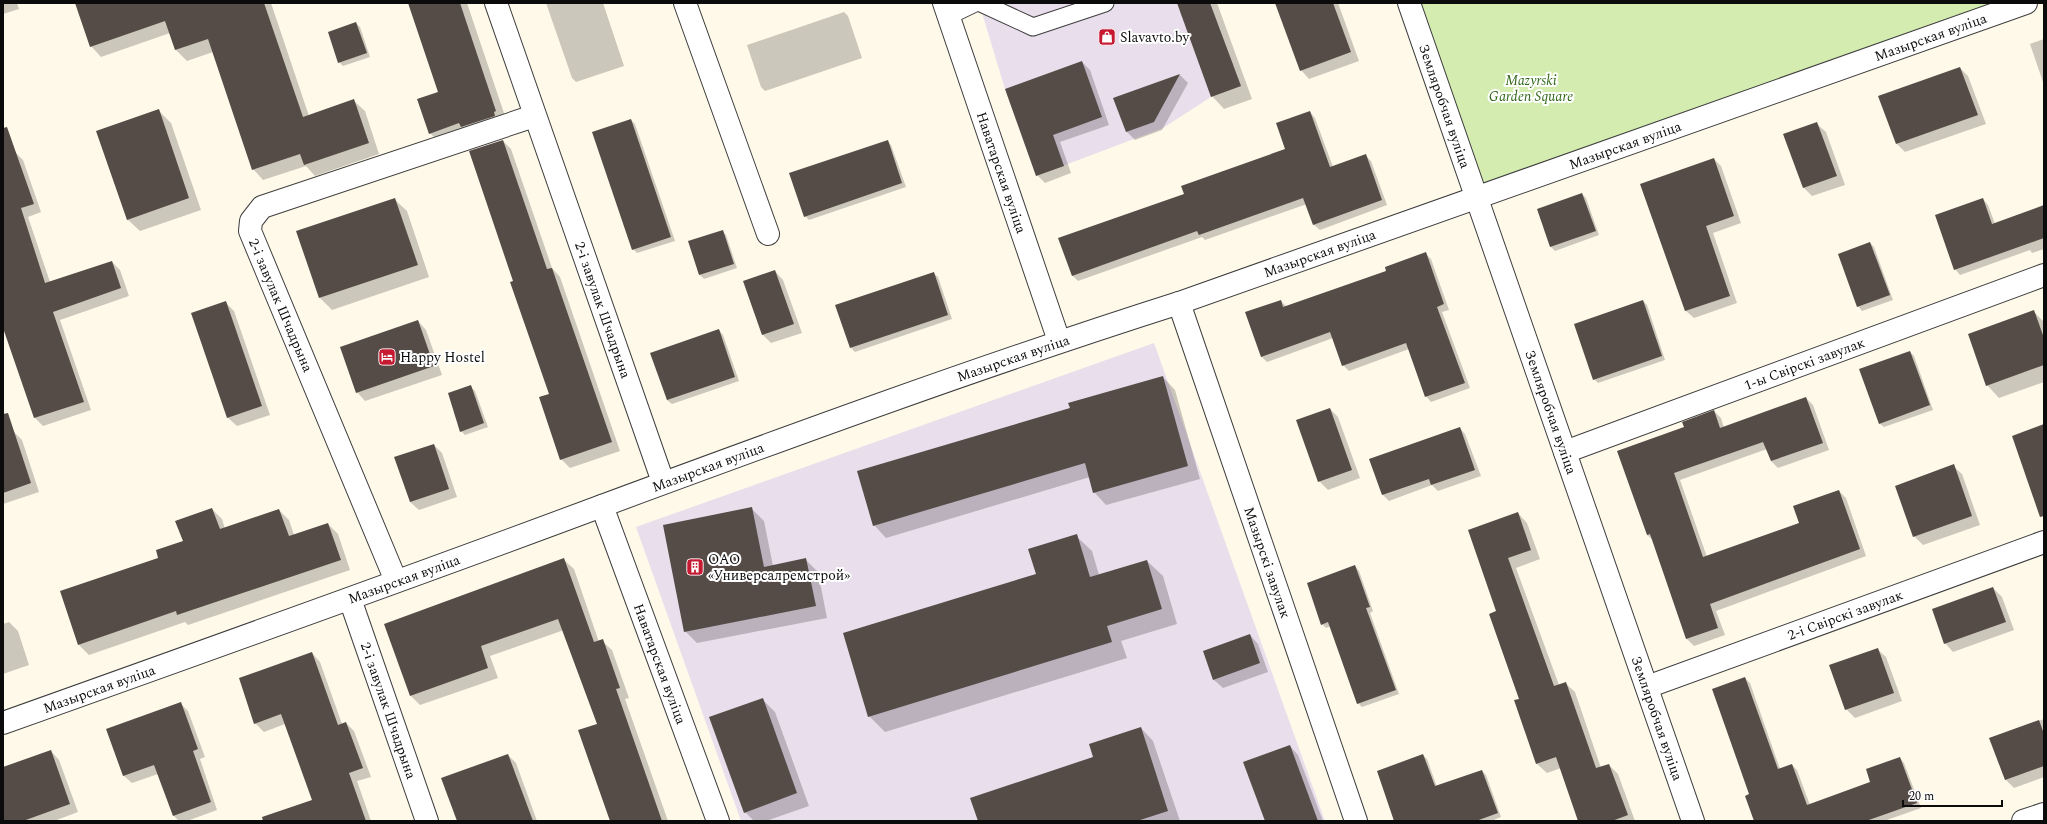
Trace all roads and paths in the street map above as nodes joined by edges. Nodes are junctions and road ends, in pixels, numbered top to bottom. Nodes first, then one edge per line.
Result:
1 (496, 3) edge
2 (685, 3) edge
3 (975, 3) edge
4 (982, 3) edge
5 (1104, 3) edge
6 (1410, 3) edge
7 (2026, 3) edge
8 (946, 10) edge
9 (534, 116) junction
10 (1478, 198) junction
11 (768, 234) dead end
12 (2044, 275) edge
13 (1179, 303) junction
14 (1059, 341) junction
15 (1565, 452) junction
16 (663, 482) junction
17 (602, 506) junction
18 (2044, 542) edge
19 (396, 581) junction
20 (350, 599) junction
21 (1647, 687) junction
22 (3, 723) edge
23 (2044, 814) edge
24 (427, 821) edge
25 (718, 821) edge
26 (1356, 821) edge
27 (1693, 821) edge
28 (2023, 821) edge

1 - 9 street, 2-і завулак Шчадрына
2 - 11 street
3 - 8 lane
4 - 5 lane
6 - 10 street, Земляробчая вуліца
7 - 10 street, Мазырская вуліца
8 - 14 street, Наватарская вуліца
9 - 16 street, 2-і завулак Шчадрына
9 - 19 street, 2-і завулак Шчадрына
10 - 13 street, Мазырская вуліца
10 - 15 street, Земляробчая вуліца
12 - 15 street, 1-ы Свірскі завулак
13 - 14 street, Мазырская вуліца
13 - 26 street, Мазырскі завулак
14 - 16 street, Мазырская вуліца
15 - 21 street, Земляробчая вуліца
16 - 17 street, Мазырская вуліца
17 - 19 street, Мазырская вуліца
17 - 25 street, Наватарская вуліца
18 - 21 street, 2-і Свірскі завулак
19 - 20 street, Мазырская вуліца
20 - 22 street, Мазырская вуліца
20 - 24 street, 2-і завулак Шчадрына
21 - 27 street, Земляробчая вуліца
23 - 28 street

